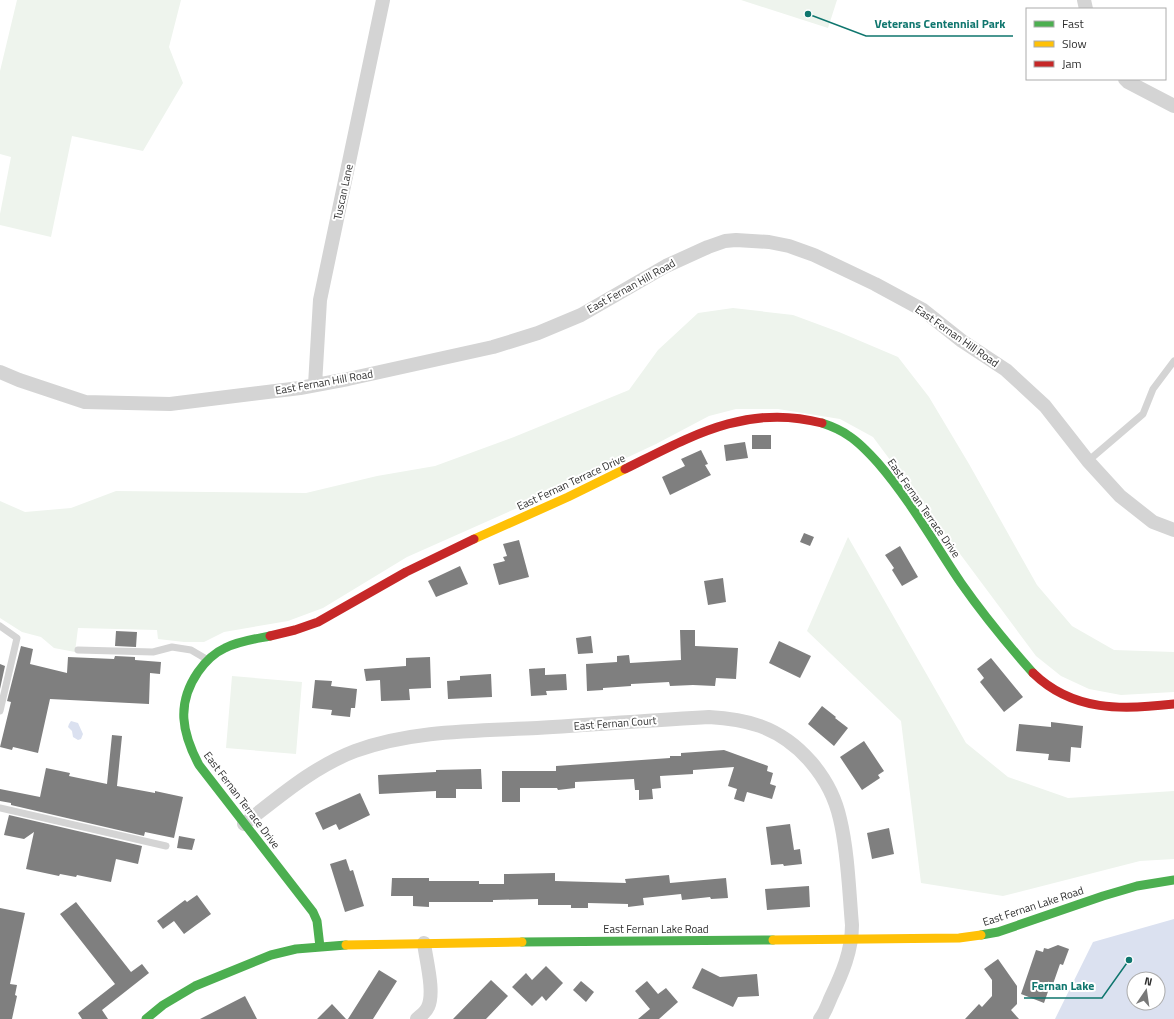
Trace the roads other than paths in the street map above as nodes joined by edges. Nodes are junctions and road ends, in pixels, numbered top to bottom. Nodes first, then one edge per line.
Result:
1 (383, 0) edge
2 (1126, 80) edge
3 (1174, 106) edge
4 (1174, 361) edge
5 (0, 372) edge
6 (315, 385) junction
7 (1088, 461) junction
8 (1174, 530) edge
9 (0, 626) edge
10 (78, 650) dead end
11 (208, 660) junction
12 (1174, 704) edge
13 (0, 711) edge
14 (0, 808) edge
15 (244, 824) junction
16 (166, 846) dead end
17 (1174, 880) edge
18 (852, 940) junction
19 (424, 943) junction
20 (320, 947) junction
21 (146, 1019) edge
22 (417, 1019) edge
23 (820, 1019) edge

1 - 6 street, Tuscan Lane
2 - 3 street
4 - 7 lane
5 - 6 street, East Fernan Hill Road
6 - 7 street, East Fernan Hill Road
7 - 8 street, East Fernan Hill Road
9 - 13 lane
10 - 11 lane
11 - 12 street, East Fernan Terrace Drive
11 - 15 street, East Fernan Terrace Drive
14 - 16 lane
15 - 18 street, East Fernan Court
15 - 20 street, East Fernan Terrace Drive
17 - 18 street, East Fernan Lake Road
18 - 19 street, East Fernan Lake Road
18 - 23 street, East Fernan Court
19 - 20 street, East Fernan Lake Road
19 - 22 street
20 - 21 street, East Fernan Lake Road

